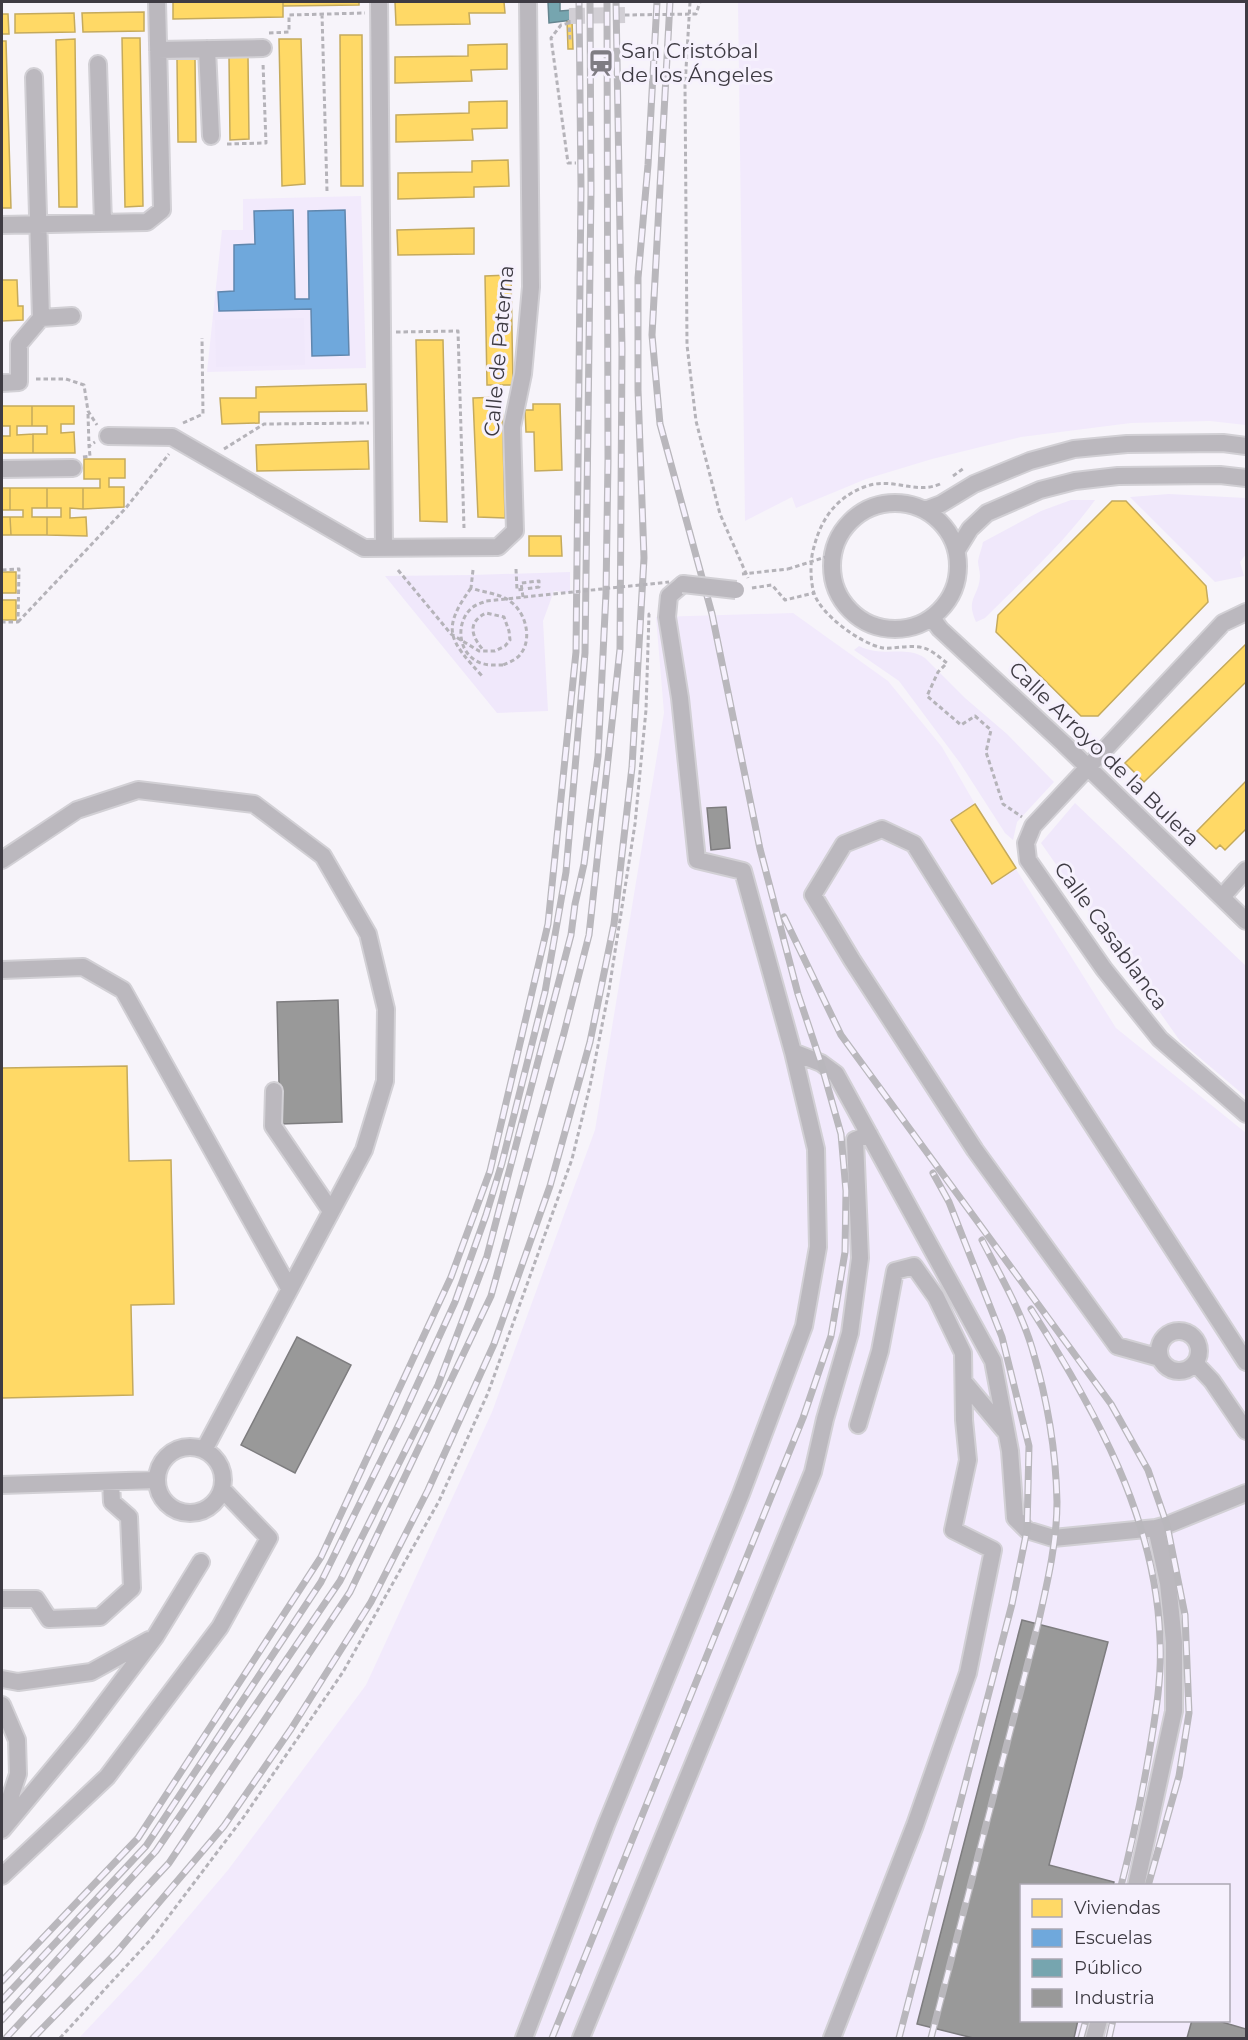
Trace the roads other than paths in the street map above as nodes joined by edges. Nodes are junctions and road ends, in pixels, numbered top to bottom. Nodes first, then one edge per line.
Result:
1 (157, 2) edge
2 (528, 2) edge
3 (379, 7) edge
4 (263, 48) road end
5 (207, 49) junction
6 (158, 50) junction
7 (98, 64) dead end
8 (34, 77) dead end
9 (211, 136) dead end
10 (103, 223) junction
11 (38, 224) junction
12 (2, 225) edge
13 (72, 316) dead end
14 (41, 318) junction
15 (2, 383) edge
16 (108, 436) road end
17 (1246, 446) edge
18 (73, 468) road end
19 (2, 469) edge
20 (1246, 478) edge
21 (925, 510) junction
22 (384, 548) junction
23 (957, 550) junction
24 (743, 584) road end
25 (1246, 612) edge
26 (932, 618) junction
27 (1087, 767) junction
28 (2, 860) edge
29 (1246, 870) edge
30 (1222, 897) junction
31 (1246, 921) edge
32 (2, 970) edge
33 (793, 1052) junction
34 (274, 1090) dead end
35 (1246, 1114) edge
36 (869, 1134) junction
37 (331, 1211) junction
38 (289, 1288) junction
39 (1160, 1358) junction
40 (1246, 1362) edge
41 (1195, 1363) junction
42 (964, 1382) junction
43 (858, 1425) dead end
44 (1246, 1431) edge
45 (1007, 1433) junction
46 (204, 1450) junction
47 (157, 1480) junction
48 (111, 1482) junction
49 (2, 1485) edge
50 (222, 1489) junction
51 (1246, 1493) edge
52 (1156, 1528) junction
53 (201, 1562) dead end
54 (2, 1599) edge
55 (155, 1636) junction
56 (2, 1679) edge
57 (2, 1705) edge
58 (2, 1823) edge
59 (2, 1830) edge
60 (2, 1876) edge
61 (1136, 1884) edge
62 (1098, 2022) edge
63 (524, 2038) edge
64 (581, 2038) edge
65 (832, 2038) edge
66 (1094, 2038) edge

1 - 6 street
2 - 22 street, Calle de Paterna
3 - 22 street
4 - 5 street
5 - 6 street
5 - 9 street
6 - 10 street
7 - 10 street
8 - 11 street
10 - 11 street
11 - 12 street
11 - 14 street
13 - 14 street
14 - 15 street
16 - 22 street, Calle de Paterna
17 - 21 street
18 - 19 street
20 - 23 street
21 - 23 street
21 - 26 street
23 - 26 street
24 - 33 street, bridge
25 - 27 street
26 - 27 street, Calle Arroyo de la Bulera
27 - 30 street, Calle Arroyo de la Bulera
27 - 35 street, Calle Casablanca
28 - 37 street
29 - 30 street
30 - 31 street, Calle Arroyo de la Bulera
32 - 38 street
33 - 36 street
33 - 63 street
34 - 37 street
36 - 45 street
36 - 64 street
37 - 38 street
38 - 46 street
39 - 40 street
39 - 41 street
39 - 41 street
41 - 44 street
42 - 43 street
42 - 45 street
42 - 65 street
45 - 52 street
46 - 47 street
46 - 50 street
47 - 48 street
47 - 50 street
48 - 49 street
48 - 54 street
50 - 60 street
51 - 52 street
52 - 61 street
53 - 55 street
55 - 56 street
55 - 59 street
57 - 58 street
62 - 66 street

